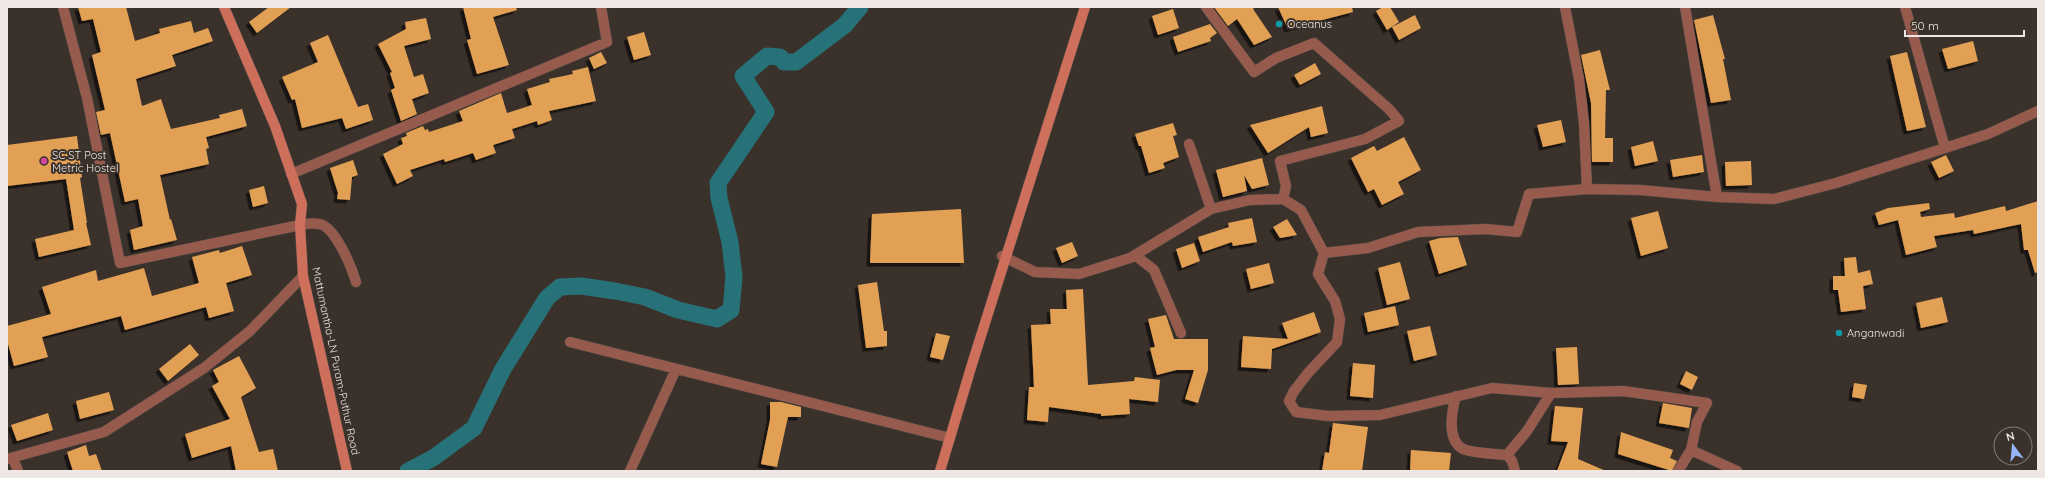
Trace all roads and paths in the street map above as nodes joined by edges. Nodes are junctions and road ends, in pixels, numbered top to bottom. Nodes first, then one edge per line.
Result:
1 (63, 7) edge
2 (224, 7) edge
3 (601, 7) edge
4 (1085, 7) edge
5 (1206, 7) edge
6 (1565, 7) edge
7 (1685, 7) edge
8 (1905, 7) edge
9 (2038, 111) edge
10 (1189, 144) dead end
11 (1945, 148) junction
12 (291, 174) junction
13 (1587, 189) junction
14 (1717, 197) junction
15 (1283, 199) junction
16 (1211, 209) junction
17 (300, 225) junction
18 (1324, 253) junction
19 (1135, 255) junction
20 (1004, 257) junction
21 (303, 276) junction
22 (356, 282) dead end
23 (1181, 334) dead end
24 (570, 342) dead end
25 (676, 369) junction
26 (1551, 393) junction
27 (1456, 396) junction
28 (950, 438) junction
29 (1691, 450) junction
30 (1507, 455) junction
31 (10, 459) edge
32 (18, 471) edge
33 (347, 471) edge
34 (630, 471) edge
35 (940, 471) edge
36 (1515, 471) edge
37 (1678, 471) edge
38 (1737, 471) edge

1 - 17 street
2 - 12 street, Mattumantha-LN Puram-Puthur Road
3 - 12 street
4 - 20 street
5 - 15 street
6 - 13 street
7 - 14 street
8 - 11 street
9 - 11 street
10 - 16 street
11 - 14 street
12 - 17 street, Mattumantha-LN Puram-Puthur Road
13 - 14 street
13 - 18 street
15 - 16 street
15 - 18 street
16 - 19 street
17 - 21 street, Mattumantha-LN Puram-Puthur Road
17 - 22 street
18 - 27 street
19 - 20 street
19 - 23 street
20 - 28 street
21 - 31 street
21 - 33 street, Mattumantha-LN Puram-Puthur Road
24 - 25 street
25 - 28 street
25 - 34 street
26 - 27 street
26 - 29 street
26 - 30 street
27 - 30 street
28 - 35 street
29 - 37 street
29 - 38 street
30 - 36 street
31 - 32 street

